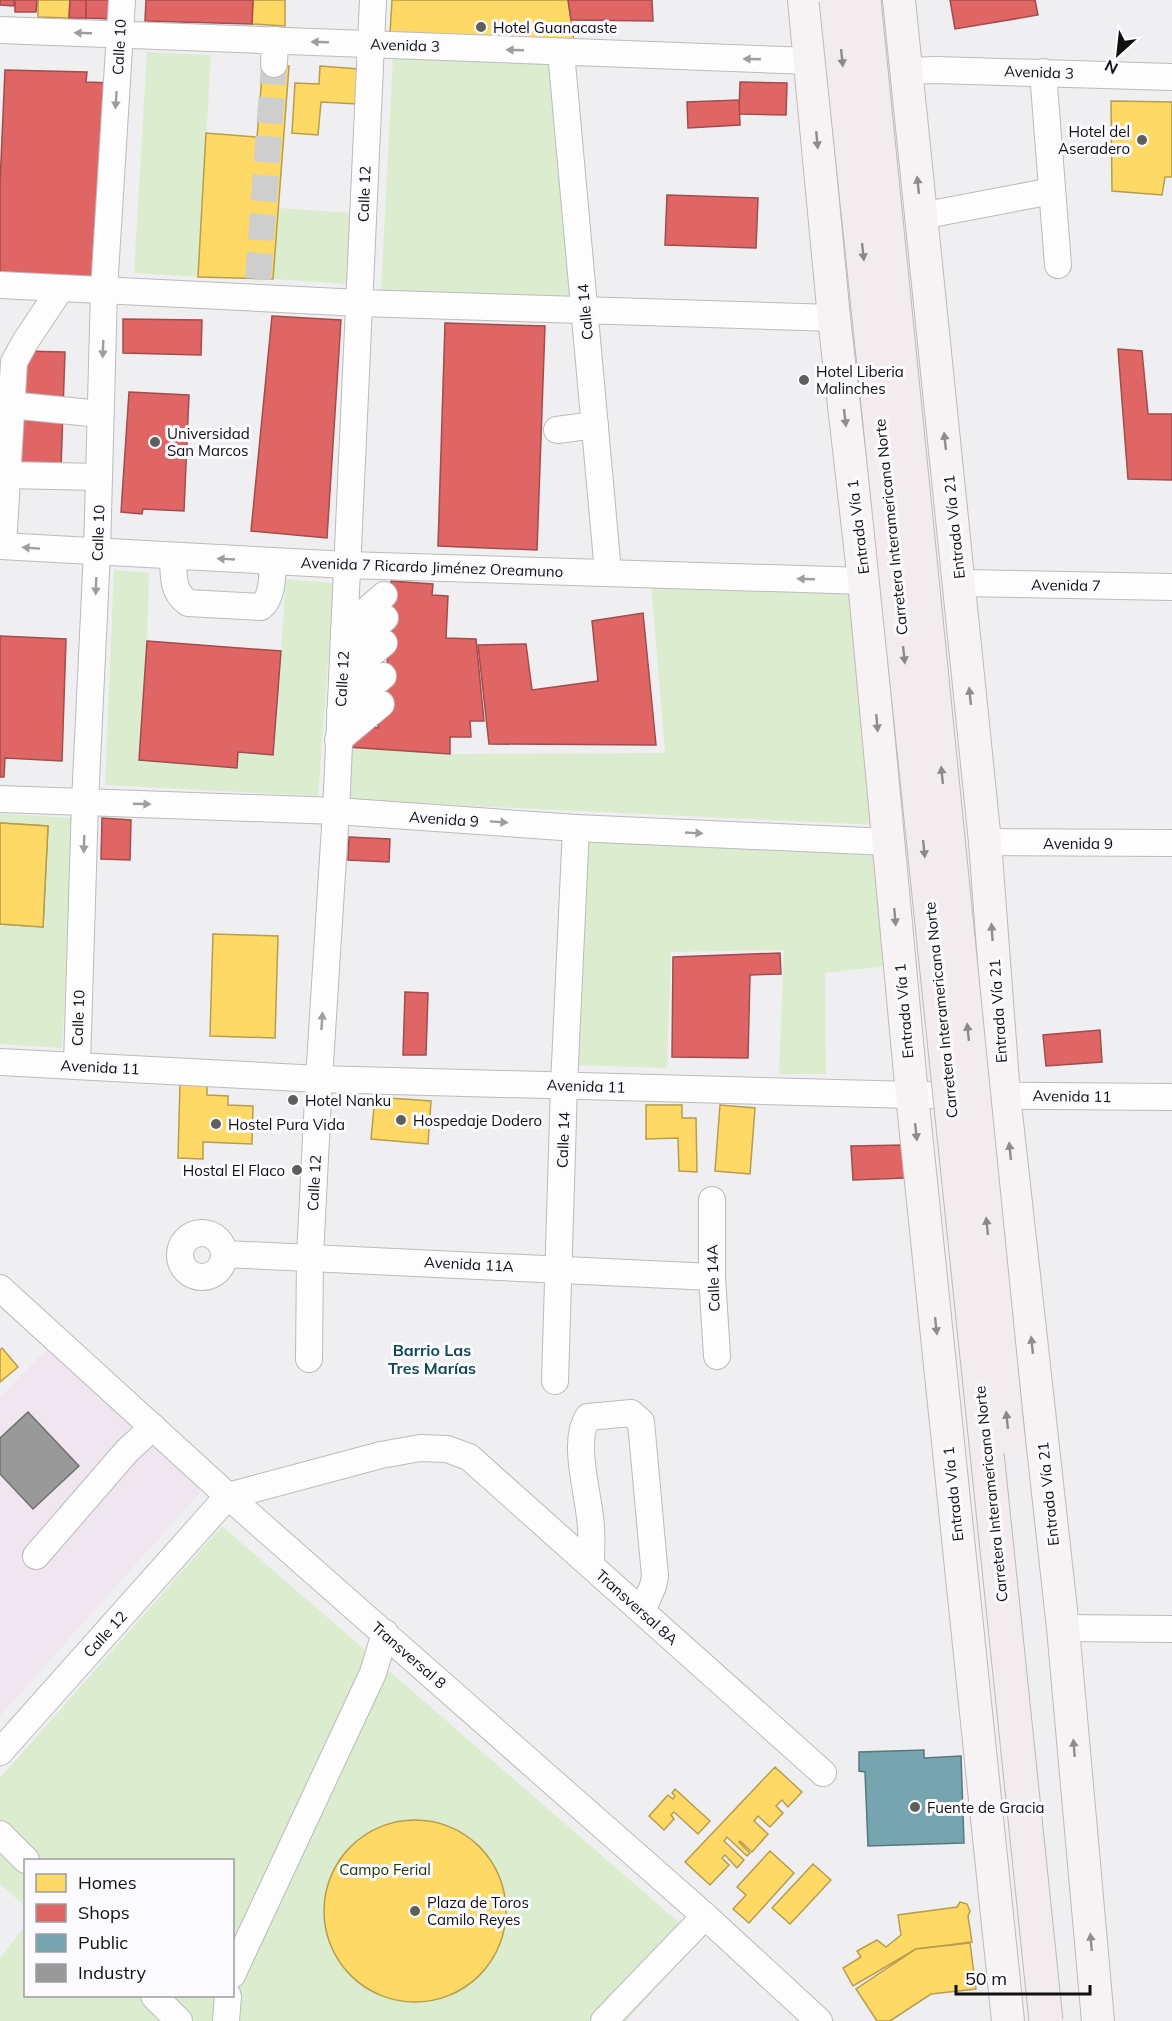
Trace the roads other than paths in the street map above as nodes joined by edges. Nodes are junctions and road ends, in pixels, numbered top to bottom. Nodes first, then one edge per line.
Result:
1 (122, 0) edge
2 (373, 0) edge
3 (804, 0) edge
4 (836, 0) edge
5 (864, 0) edge
6 (899, 0) edge
7 (0, 30) edge
8 (120, 34) junction
9 (370, 44) junction
10 (561, 52) junction
11 (810, 61) junction
12 (906, 71) junction
13 (1043, 72) junction
14 (1172, 77) edge
15 (1052, 191) junction
16 (921, 216) junction
17 (1058, 265) dead end
18 (0, 285) edge
19 (61, 288) junction
20 (104, 290) junction
21 (360, 303) junction
22 (585, 310) junction
23 (834, 318) junction
24 (10, 405) junction
25 (101, 414) junction
26 (595, 425) junction
27 (557, 430) dead end
28 (7, 475) junction
29 (99, 477) junction
30 (1, 546) edge
31 (97, 552) junction
32 (173, 556) junction
33 (273, 561) junction
34 (347, 565) junction
35 (608, 572) junction
36 (864, 581) junction
37 (959, 583) junction
38 (1172, 587) edge
39 (383, 652) junction
40 (342, 688) junction
41 (0, 799) edge
42 (86, 802) junction
43 (336, 811) junction
44 (576, 828) junction
45 (888, 842) junction
46 (985, 842) junction
47 (1172, 843) edge
48 (0, 1062) edge
49 (77, 1065) junction
50 (318, 1079) junction
51 (564, 1086) junction
52 (912, 1095) junction
53 (1004, 1095) junction
54 (1172, 1097) edge
55 (712, 1200) dead end
56 (225, 1254) dead end
57 (310, 1257) junction
58 (559, 1269) junction
59 (712, 1277) junction
60 (0, 1288) edge
61 (717, 1356) dead end
62 (309, 1359) dead end
63 (555, 1381) dead end
64 (153, 1427) junction
65 (228, 1496) junction
66 (36, 1556) dead end
67 (591, 1565) junction
68 (642, 1611) junction
69 (1063, 1628) junction
70 (1172, 1629) edge
71 (385, 1633) junction
72 (0, 1752) edge
73 (823, 1773) dead end
74 (0, 1834) edge
75 (25, 1859) edge
76 (705, 1916) junction
77 (234, 1971) edge
78 (156, 1997) edge
79 (228, 1997) edge
80 (179, 2021) edge
81 (226, 2021) edge
82 (604, 2021) edge
83 (819, 2021) edge
84 (1008, 2021) edge
85 (1046, 2021) edge
86 (1067, 2021) edge
87 (1098, 2021) edge

1 - 8 street, Calle 10
2 - 9 street, Calle 12
3 - 11 main road, Entrada Vía 1
4 -> 85 highway, Carretera Interamericana Norte, bridge
86 -> 5 highway, Carretera Interamericana Norte, bridge
6 - 12 main road, Entrada Vía 21
8 -> 7 street, Avenida 3
9 -> 8 street, Avenida 3
8 -> 20 street, Calle 10
10 -> 9 street, Avenida 3
9 - 21 street, Calle 12
11 -> 10 street, Avenida 3
10 - 22 street, Calle 14
11 -> 23 main road, Entrada Vía 1
12 - 13 street, Avenida 3
16 -> 12 main road, Entrada Vía 21
13 - 14 street, Avenida 3
13 - 15 street
15 - 16 street
15 - 17 street
37 -> 16 main road, Entrada Vía 21
18 - 19 street
19 - 20 street
19 - 24 street
20 - 21 street
20 -> 25 street, Calle 10
21 - 22 street
21 - 34 street, Calle 12
22 - 23 street
22 - 26 street, Calle 14
23 -> 36 main road, Entrada Vía 1
24 - 25 street
24 - 28 street
25 - 29 street, Calle 10
26 - 27 street
26 - 35 street, Calle 14
28 - 29 street
28 - 30 street
29 - 31 street, Calle 10
31 -> 30 street, Avenida 7 Ricardo Jiménez Oreamuno
31 - 32 street, Avenida 7 Ricardo Jiménez Oreamuno
31 -> 42 street, Calle 10
33 -> 32 street, Avenida 7 Ricardo Jiménez Oreamuno
32 - 33 street
33 - 34 street, Avenida 7 Ricardo Jiménez Oreamuno
34 - 35 street, Avenida 7 Ricardo Jiménez Oreamuno
34 - 40 street, Calle 12
36 -> 35 street, Avenida 7 Ricardo Jiménez Oreamuno
36 -> 45 main road, Entrada Vía 1
37 - 38 street, Avenida 7
46 -> 37 main road, Entrada Vía 21
39 - 40 street
39 - 40 street
39 - 40 street
40 - 43 street, Calle 12
41 - 42 street, Avenida 9
42 -> 43 street, Avenida 9
42 -> 49 street, Calle 10
43 -> 44 street, Avenida 9
50 -> 43 street, Calle 12
44 -> 45 street, Avenida 9
44 - 51 street, Calle 14
45 -> 52 main road, Entrada Vía 1
46 - 47 street, Avenida 9
53 -> 46 main road, Entrada Vía 21
48 - 49 street, Avenida 11
49 - 50 street, Avenida 11
50 - 51 street, Avenida 11
50 - 57 street, Calle 12
51 - 52 street, Avenida 11
51 - 58 street, Calle 14
52 - 53 street, Avenida 11
52 -> 84 main road, Entrada Vía 1
53 - 54 street, Avenida 11
69 -> 53 main road, Entrada Vía 21
55 - 59 street, Calle 14A
56 - 57 street, Avenida 11A
57 - 58 street, Avenida 11A
57 - 62 street, Calle 12
58 - 59 street, Avenida 11A
58 - 63 street, Calle 14
59 - 61 street, Calle 14A
60 - 64 street, Transversal 8
64 - 65 street, Transversal 8
64 - 66 street
65 - 67 street, Transversal 8A
65 - 71 street, Transversal 8
65 - 72 street, Calle 12
67 - 68 street, Transversal 8A
67 - 68 street
68 - 73 street, Transversal 8A
69 - 70 street
87 -> 69 main road, Entrada Vía 21
71 - 76 street, Transversal 8
71 - 77 street
74 - 75 street
76 - 82 street
76 - 83 street, Transversal 8
78 - 80 street
79 - 81 street

